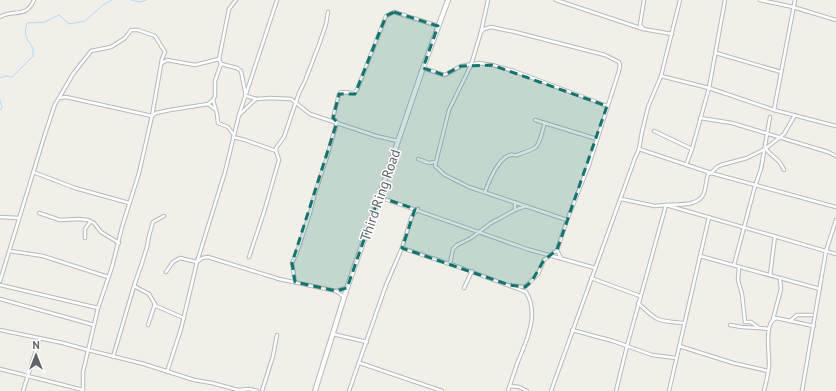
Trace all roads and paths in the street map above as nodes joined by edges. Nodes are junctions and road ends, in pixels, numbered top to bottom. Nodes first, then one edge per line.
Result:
1 (34, 0) edge
2 (236, 0) edge
3 (277, 0) edge
4 (448, 0) edge
5 (488, 0) edge
6 (556, 0) edge
7 (644, 0) edge
8 (680, 0) edge
9 (725, 0) edge
10 (760, 0) edge
11 (795, 0) edge
12 (793, 7) junction
13 (328, 12) dead end
14 (0, 17) edge
15 (836, 20) edge
16 (438, 26) junction
17 (643, 29) junction
18 (481, 32) junction
19 (672, 34) junction
20 (716, 53) junction
21 (220, 59) junction
22 (162, 63) junction
23 (221, 64) junction
24 (471, 65) junction
25 (423, 68) junction
26 (781, 72) junction
27 (661, 76) junction
28 (708, 88) junction
29 (246, 96) junction
30 (58, 98) junction
31 (257, 99) junction
32 (213, 100) junction
33 (295, 103) junction
34 (208, 104) junction
35 (213, 104) junction
36 (607, 106) junction
37 (774, 110) junction
38 (216, 111) junction
39 (239, 115) junction
40 (795, 115) junction
41 (152, 116) junction
42 (770, 117) dead end
43 (700, 118) junction
44 (535, 120) dead end
45 (336, 122) junction
46 (545, 123) junction
47 (836, 126) edge
48 (654, 131) dead end
49 (767, 133) junction
50 (233, 136) junction
51 (779, 137) junction
52 (597, 139) junction
53 (398, 141) junction
54 (640, 149) junction
55 (692, 149) junction
56 (766, 149) junction
57 (276, 151) junction
58 (835, 155) edge
59 (418, 159) dead end
60 (435, 162) junction
61 (686, 165) junction
62 (784, 170) dead end
63 (33, 172) junction
64 (711, 173) junction
65 (755, 186) junction
66 (485, 192) junction
67 (379, 197) junction
68 (621, 199) junction
69 (515, 202) junction
70 (129, 203) junction
71 (666, 205) junction
72 (526, 206) junction
73 (411, 207) junction
74 (836, 208) edge
75 (418, 210) junction
76 (514, 210) junction
77 (39, 213) dead end
78 (164, 216) dead end
79 (412, 216) junction
80 (0, 217) edge
81 (709, 217) junction
82 (18, 218) junction
83 (567, 220) junction
84 (836, 220) edge
85 (90, 221) junction
86 (744, 227) junction
87 (480, 231) junction
88 (774, 236) junction
89 (85, 238) dead end
90 (119, 243) junction
91 (402, 248) junction
92 (557, 250) junction
93 (10, 251) junction
94 (826, 251) junction
95 (836, 254) edge
96 (551, 255) junction
97 (700, 256) junction
98 (249, 257) dead end
99 (561, 258) junction
100 (197, 262) junction
101 (450, 264) junction
102 (734, 265) junction
103 (739, 267) junction
104 (595, 268) junction
105 (472, 271) junction
106 (166, 272) dead end
107 (770, 275) junction
108 (108, 277) junction
109 (591, 278) junction
110 (780, 280) dead end
111 (0, 281) edge
112 (295, 282) junction
113 (0, 285) edge
114 (509, 285) junction
115 (134, 286) junction
116 (347, 288) junction
117 (464, 288) dead end
118 (820, 290) junction
119 (336, 291) junction
120 (640, 296) junction
121 (344, 297) junction
122 (0, 299) edge
123 (638, 303) junction
124 (155, 304) junction
125 (98, 308) junction
126 (812, 315) dead end
127 (184, 318) junction
128 (773, 319) junction
129 (789, 321) junction
130 (684, 323) junction
131 (94, 325) junction
132 (148, 325) dead end
133 (730, 325) dead end
134 (814, 326) junction
135 (759, 328) junction
136 (769, 329) junction
137 (0, 330) edge
138 (572, 330) junction
139 (333, 334) junction
140 (277, 335) dead end
141 (40, 338) junction
142 (367, 342) junction
143 (627, 346) junction
144 (679, 346) junction
145 (88, 350) junction
146 (113, 357) junction
147 (676, 358) junction
148 (360, 363) junction
149 (0, 369) edge
150 (768, 371) junction
151 (167, 372) junction
152 (28, 376) junction
153 (510, 386) junction
154 (83, 390) edge
155 (23, 391) edge
156 (257, 391) edge
157 (262, 391) edge
158 (315, 391) edge
159 (349, 391) edge
160 (442, 391) edge
161 (508, 391) edge
162 (527, 391) edge
163 (551, 391) edge
164 (616, 391) edge
165 (669, 391) edge
166 (764, 391) edge
167 (802, 391) edge

1 - 14 street
2 - 21 street
3 - 29 street
4 - 16 street, Third Ring Road
5 - 18 street
6 - 17 street
7 - 17 street
8 - 19 street
9 - 20 street
10 - 12 street
11 - 12 street
12 - 15 street
12 - 26 street
13 - 33 street
16 - 25 street, Third Ring Road
16 - 45 street
17 - 19 street
18 - 24 street
18 - 36 street
19 - 27 street
20 - 26 street
20 - 28 street
21 - 22 street
21 - 23 street
22 - 30 street
22 - 41 street
23 - 29 street
23 - 32 street
24 - 25 street
24 - 36 street
24 - 60 street
25 - 53 street, Third Ring Road
26 - 37 street
27 - 28 street
27 - 54 street
28 - 37 street
28 - 43 street
29 - 31 street
29 - 39 street
30 - 41 street
30 - 63 street
31 - 33 street
31 - 39 street
32 - 34 street
32 - 35 street
33 - 45 street
33 - 57 street
34 - 35 street
34 - 38 street
34 - 41 street
35 - 38 street
36 - 52 street
37 - 40 street
38 - 50 street
39 - 50 street
40 - 47 street
40 - 51 street
41 - 70 street
42 - 49 street
43 - 49 street
43 - 55 street
44 - 46 street
45 - 53 street
45 - 112 street
46 - 52 street
46 - 66 street
48 - 55 street
49 - 51 street
49 - 56 street
50 - 57 street
50 - 100 street
51 - 56 street
51 - 58 street
52 - 83 street
53 - 67 street, Third Ring Road
54 - 61 street
54 - 68 street
55 - 61 street
56 - 62 street
56 - 64 street
56 - 65 street
57 - 98 street
59 - 60 street
60 - 66 street
61 - 64 street
63 - 70 street
63 - 82 street
64 - 65 street
64 - 71 street
65 - 74 street
65 - 86 street
66 - 69 street
67 - 73 street
67 - 116 street, Third Ring Road
68 - 71 street
68 - 104 street
69 - 72 street
69 - 76 street
70 - 90 street
71 - 81 street
71 - 120 street
72 - 76 street
72 - 83 street
73 - 75 street
73 - 79 street
75 - 79 street
75 - 87 street
76 - 87 street
77 - 85 street
78 - 115 street
79 - 91 street
80 - 82 street
81 - 86 street
81 - 97 street
82 - 93 street
83 - 92 street
84 - 94 street
85 - 89 street
85 - 90 street
86 - 88 street
86 - 102 street
87 - 96 street
87 - 101 street
88 - 94 street
88 - 107 street
90 - 108 street
91 - 101 street
91 - 142 street
92 - 96 street
92 - 99 street
93 - 108 street
93 - 111 street
94 - 95 street
94 - 118 street
96 - 99 street
96 - 114 street
97 - 102 street
97 - 130 street
99 - 104 street
100 - 106 street
100 - 112 street
100 - 127 street
101 - 105 street
102 - 103 street
103 - 107 street
103 - 135 street
104 - 109 street
105 - 114 street
105 - 117 street
107 - 118 street
108 - 125 street
109 - 120 street
109 - 138 street
110 - 128 street
112 - 119 street
113 - 125 street
114 - 153 street
115 - 124 street
115 - 146 street
116 - 119 street
116 - 121 street, Third Ring Road
118 - 134 street
119 - 121 street
120 - 123 street
121 - 139 street, Third Ring Road
122 - 131 street
123 - 130 street
123 - 143 street
124 - 127 street
124 - 132 street
125 - 131 street
126 - 129 street
127 - 151 street
128 - 129 street
128 - 136 street
129 - 134 street
130 - 144 street
131 - 145 street
133 - 135 street
134 - 167 street
135 - 136 street
136 - 150 street
137 - 141 street
138 - 143 street
138 - 163 street
139 - 142 street
139 - 158 street, Third Ring Road
140 - 157 street
141 - 145 street
141 - 152 street
142 - 148 street
143 - 147 street
143 - 164 street
144 - 147 street
144 - 150 street
145 - 146 street
145 - 154 street
146 - 151 street
147 - 165 street
148 - 159 street
148 - 160 street
149 - 152 street
150 - 166 street
151 - 156 street
152 - 154 street
152 - 155 street
153 - 161 street
153 - 162 street

